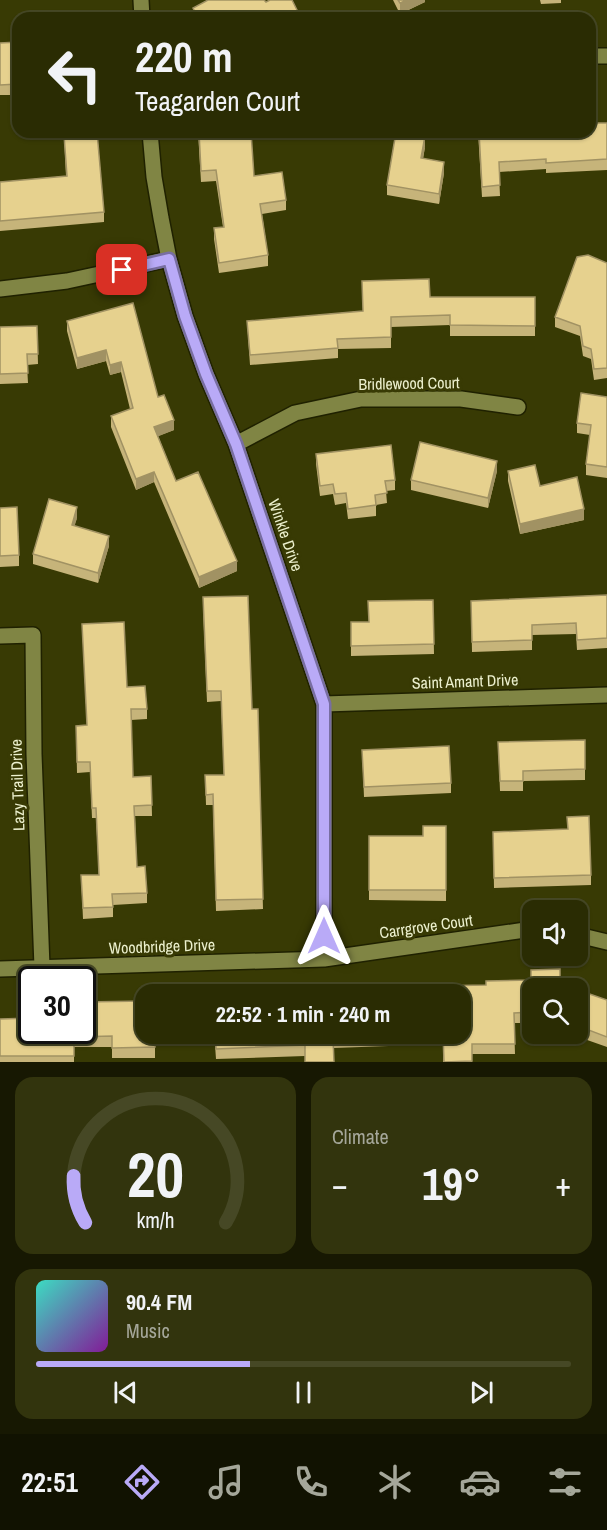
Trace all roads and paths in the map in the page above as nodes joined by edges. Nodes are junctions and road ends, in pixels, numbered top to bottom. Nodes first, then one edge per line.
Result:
1 (151, 138) edge
2 (169, 259) junction
3 (0, 289) edge
4 (518, 407) dead end
5 (236, 444) junction
6 (0, 636) edge
7 (607, 695) edge
8 (324, 704) junction
9 (522, 930) edge
10 (588, 937) edge
11 (607, 942) edge
12 (324, 959) junction
13 (42, 966) edge
14 (77, 966) edge
15 (18, 968) edge
16 (0, 969) edge

1 - 2 street, Winkle Drive
2 - 3 street
2 - 5 street, Winkle Drive
4 - 5 street, Bridlewood Court
5 - 8 street, Winkle Drive
6 - 13 street, Lazy Trail Drive
7 - 8 street, Saint Amant Drive
8 - 12 street, Winkle Drive
9 - 12 street, Carrgrove Court
10 - 11 street
12 - 14 street, Woodbridge Drive
15 - 16 street, Woodbridge Drive

